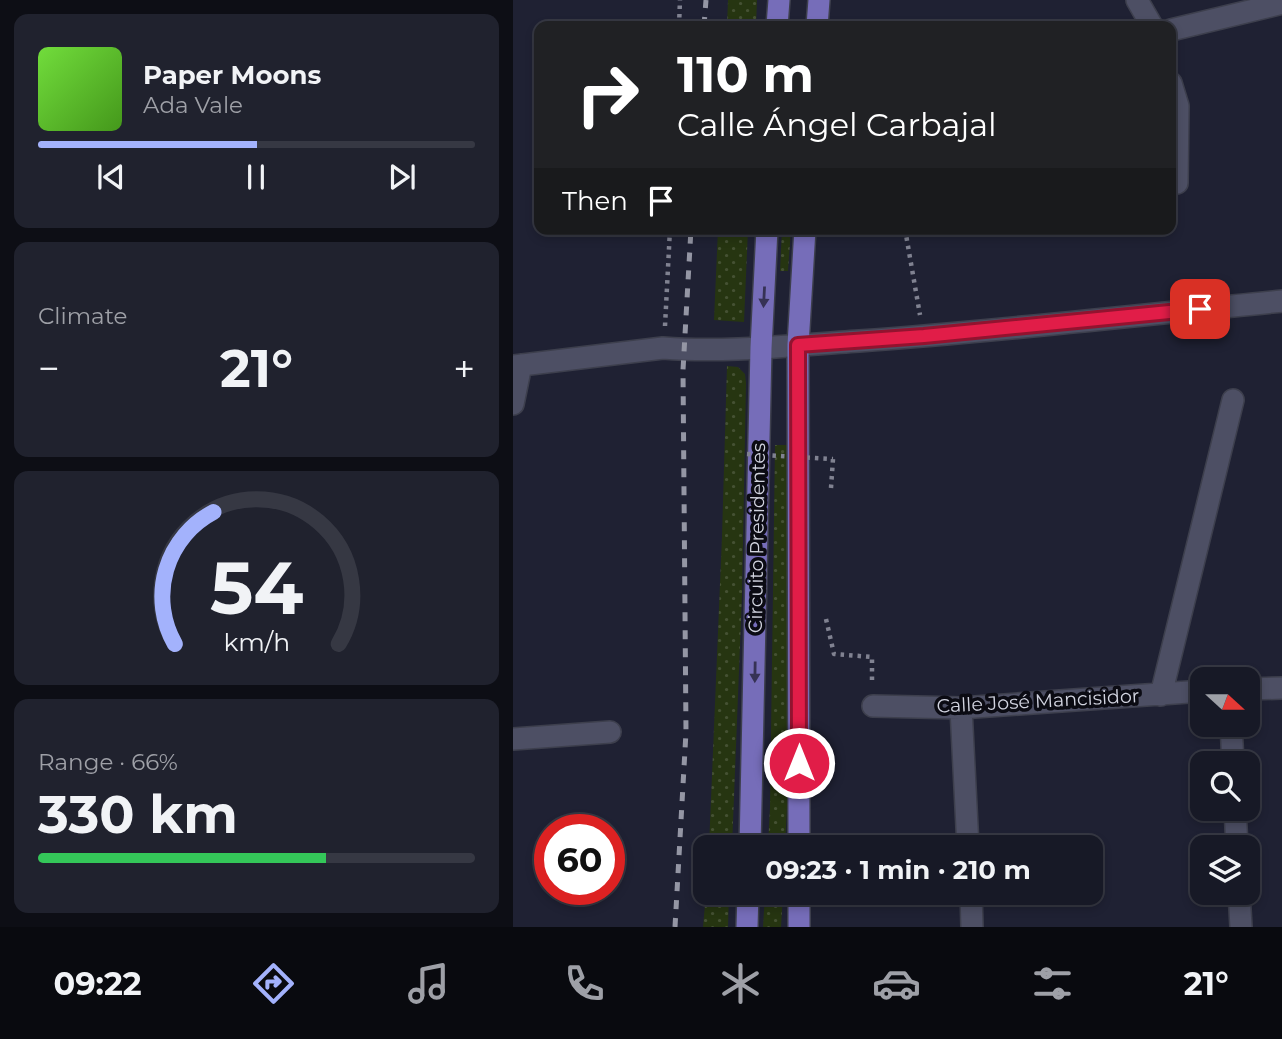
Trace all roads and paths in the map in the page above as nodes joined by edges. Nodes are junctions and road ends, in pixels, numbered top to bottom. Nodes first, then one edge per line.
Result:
1 (680, 0) edge
2 (778, 0) edge
3 (819, 0) edge
4 (1137, 0) edge
5 (1282, 3) edge
6 (679, 21) edge
7 (777, 21) edge
8 (817, 21) edge
9 (1149, 21) edge
10 (1176, 29) edge
11 (1176, 99) edge
12 (1177, 183) dead end
13 (670, 235) edge
14 (767, 235) edge
15 (805, 235) edge
16 (906, 235) edge
17 (1282, 300) edge
18 (924, 336) junction
19 (798, 345) junction
20 (664, 348) junction
21 (761, 348) junction
22 (517, 365) edge
23 (1233, 400) dead end
24 (513, 404) edge
25 (747, 454) dead end
26 (831, 488) dead end
27 (826, 620) dead end
28 (1282, 688) edge
29 (1260, 689) edge
30 (1190, 692) edge
31 (1161, 695) junction
32 (873, 706) joint
33 (961, 708) junction
34 (610, 732) dead end
35 (513, 739) edge
36 (750, 835) edge
37 (799, 835) edge
38 (967, 835) edge
39 (748, 905) edge
40 (799, 905) edge
41 (972, 905) edge
42 (1240, 905) edge
43 (747, 927) edge
44 (799, 927) edge
45 (973, 927) edge
46 (1241, 927) edge

1 - 6 path
2 - 7 main road
3 - 8 main road
4 - 9 street
5 - 10 street
11 - 12 street
13 - 20 path
14 -> 21 main road, Circuito Presidentes
15 - 19 main road, Circuito Presidentes
16 - 18 path
17 - 18 street
18 - 19 street
19 - 21 street
19 - 37 main road, Circuito Presidentes
20 - 21 street
20 - 22 street
21 -> 36 main road, Circuito Presidentes
22 - 24 street
23 - 31 street
25 - 26 path, bridge
27 - 32 path
28 - 29 street
30 - 31 street, Calle José Mancisidor
31 - 33 street, Calle José Mancisidor
32 - 33 street, Calle José Mancisidor
33 - 38 street
34 - 35 street
39 - 43 main road
40 - 44 main road
41 - 45 street
42 - 46 street

